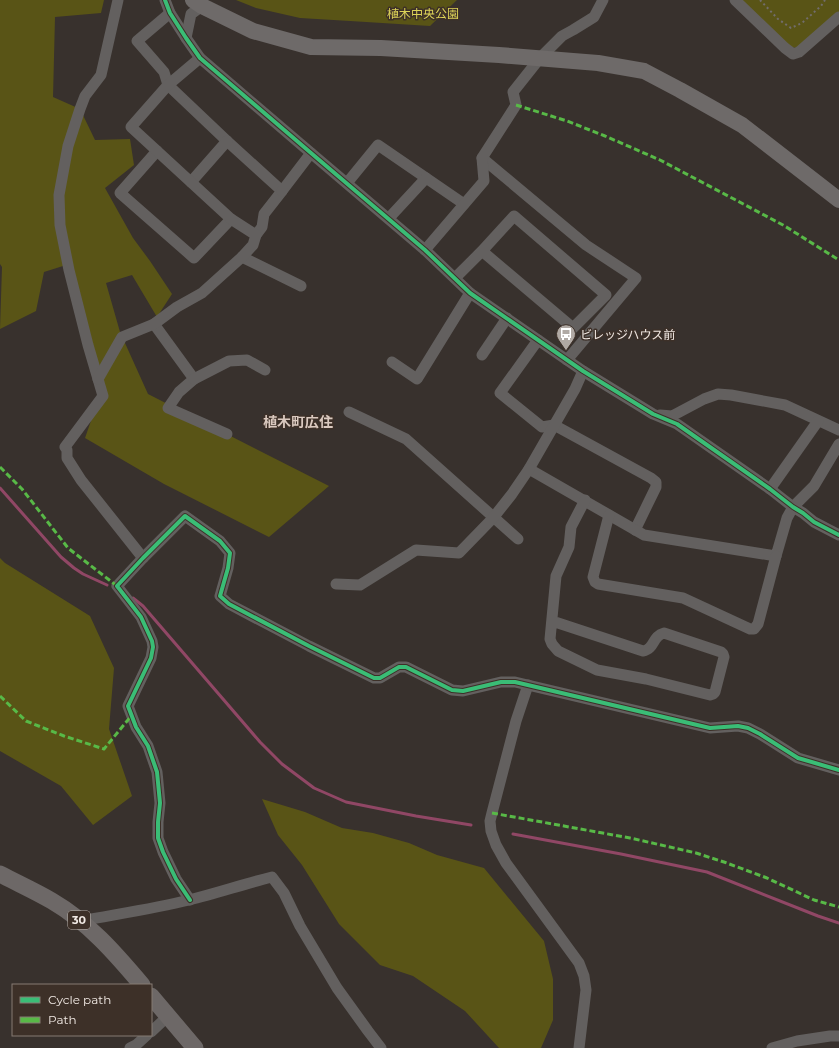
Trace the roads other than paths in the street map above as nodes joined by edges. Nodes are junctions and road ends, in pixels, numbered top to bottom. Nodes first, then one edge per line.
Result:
1 (118, 0) edge
2 (165, 0) edge
3 (603, 0) edge
4 (735, 0) edge
5 (198, 3) edge
6 (170, 13) junction
7 (839, 17) edge
8 (186, 38) junction
9 (200, 58) junction
10 (540, 58) junction
11 (168, 85) junction
12 (227, 141) junction
13 (157, 151) junction
14 (311, 153) junction
15 (482, 158) junction
16 (426, 178) junction
17 (191, 182) junction
18 (347, 183) junction
19 (282, 190) junction
20 (839, 200) edge
21 (464, 204) junction
22 (389, 218) junction
23 (232, 219) junction
24 (256, 235) junction
25 (425, 250) junction
26 (482, 251) junction
27 (242, 257) junction
28 (455, 278) junction
29 (301, 286) dead end
30 (470, 293) junction
31 (507, 318) junction
32 (154, 324) junction
33 (538, 340) junction
34 (482, 355) dead end
35 (567, 360) junction
36 (392, 362) dead end
37 (265, 370) dead end
38 (583, 371) junction
39 (98, 379) junction
40 (194, 380) junction
41 (349, 412) dead end
42 (653, 414) junction
43 (818, 421) junction
44 (554, 425) junction
45 (839, 430) edge
46 (227, 434) dead end
47 (839, 444) edge
48 (529, 469) junction
49 (770, 489) junction
50 (585, 500) junction
51 (793, 507) junction
52 (609, 515) junction
53 (493, 518) junction
54 (635, 530) junction
55 (839, 535) edge
56 (518, 539) dead end
57 (776, 556) junction
58 (143, 558) junction
59 (336, 584) dead end
60 (552, 621) junction
61 (528, 685) junction
62 (839, 770) edge
63 (0, 874) edge
64 (190, 900) junction
65 (80, 921) junction
66 (141, 984) edge
67 (152, 997) edge
68 (168, 1016) junction
69 (152, 1031) edge
70 (146, 1036) edge
71 (839, 1036) edge
72 (130, 1048) edge
73 (195, 1048) edge
74 (382, 1048) edge
75 (579, 1048) edge
76 (772, 1048) edge

1 - 39 street
2 - 6 street
3 - 10 street
4 - 7 street
5 - 8 street
5 - 10 street
6 - 8 street
6 - 11 street
8 - 9 street
9 - 11 street
9 - 14 street
10 - 15 street
10 - 20 street
11 - 12 street
11 - 13 street
12 - 17 street
12 - 19 street
13 - 17 street
13 - 23 street
14 - 18 street
14 - 19 street
15 - 21 street
15 - 35 street
16 - 18 street
16 - 21 street
16 - 22 street
17 - 23 street
18 - 22 street
19 - 24 street
21 - 25 street
22 - 25 street
23 - 24 street
24 - 27 street
25 - 28 street
26 - 26 street
26 - 28 street
27 - 29 street
27 - 32 street
28 - 30 street
30 - 31 street
30 - 36 street
31 - 33 street
31 - 34 street
32 - 39 street
32 - 40 street
33 - 35 street
33 - 44 street
35 - 38 street
37 - 40 street
38 - 42 street
38 - 44 street
39 - 58 street
40 - 46 street
41 - 53 street
42 - 43 street
42 - 49 street
43 - 45 street
43 - 49 street
44 - 48 street
44 - 54 street
47 - 51 street
48 - 50 street
48 - 53 street
49 - 51 street
50 - 52 street
50 - 60 street
51 - 55 street
51 - 57 street
52 - 54 street
52 - 57 street
53 - 56 street
53 - 59 street
54 - 57 street
58 - 61 street
58 - 64 street
60 - 60 street
61 - 62 street
61 - 75 street
63 - 65 main road, 30
64 - 65 street
64 - 74 street
65 - 66 main road, 30
67 - 68 main road
68 - 69 street
68 - 73 main road
70 - 72 street
71 - 76 street

